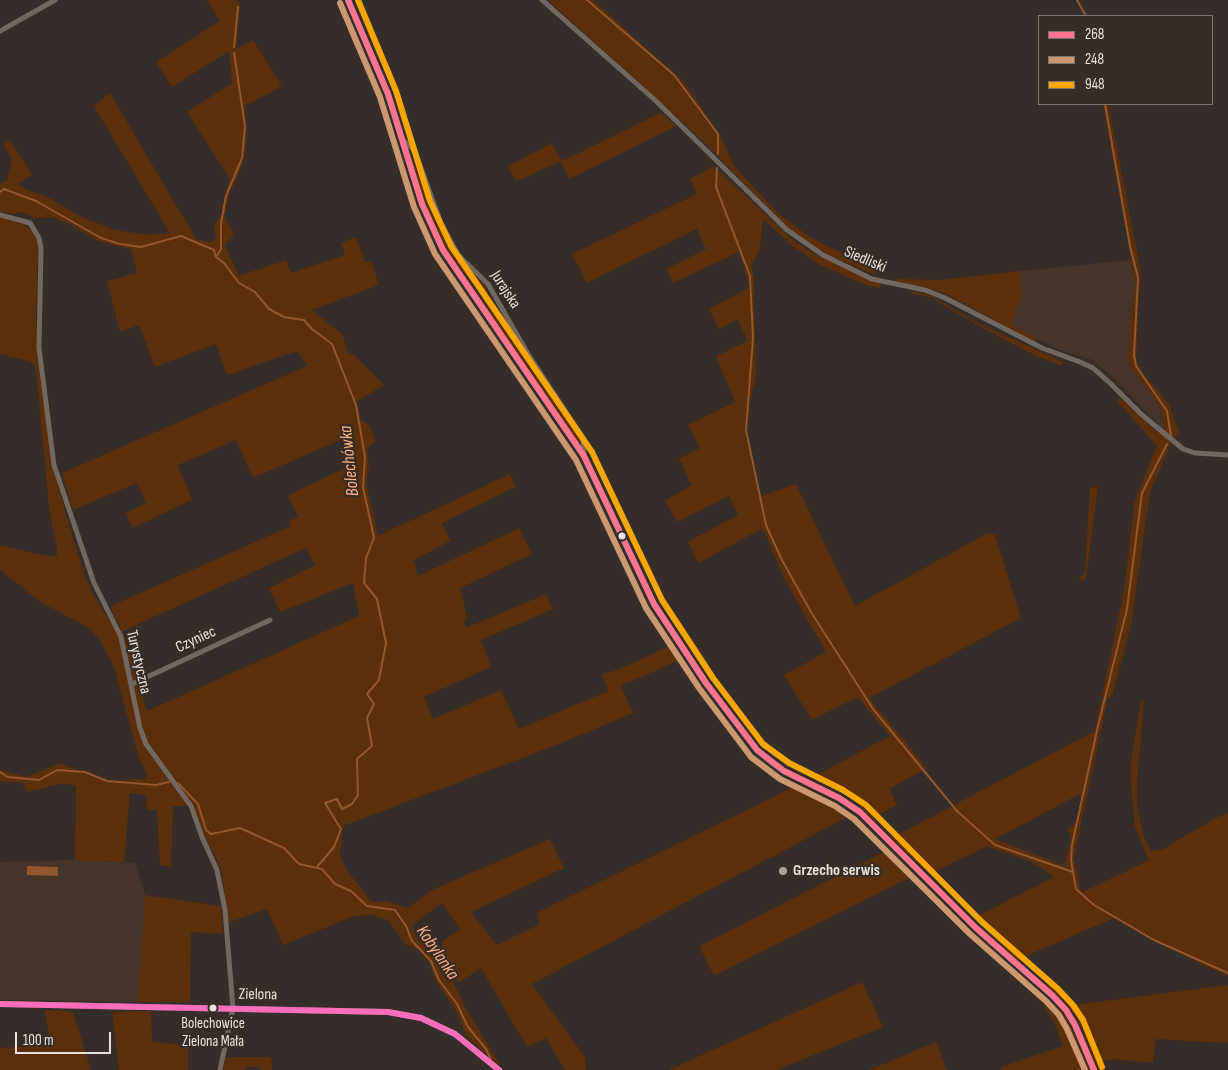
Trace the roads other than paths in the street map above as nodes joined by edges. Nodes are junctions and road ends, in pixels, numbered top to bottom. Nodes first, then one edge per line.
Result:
1 (55, 0) edge
2 (348, 0) edge
3 (542, 0) edge
4 (0, 31) edge
5 (403, 140) junction
6 (0, 215) edge
7 (1228, 455) edge
8 (584, 456) junction
9 (270, 620) dead end
10 (132, 684) junction
11 (0, 1004) edge
12 (232, 1008) junction
13 (498, 1069) edge
14 (220, 1070) edge
15 (1094, 1070) edge

1 - 4 street
2 - 5 street, Jurajska
3 - 7 street, Siedliski
5 - 8 street, Jurajska
5 - 8 street, Jurajska
6 - 10 street, Turystyczna
8 - 15 street, Jurajska
9 - 10 street, Czyniec
10 - 12 street, Turystyczna
11 - 12 street, Zielona
12 - 13 street, Zielona
12 - 14 street, Turystyczna

